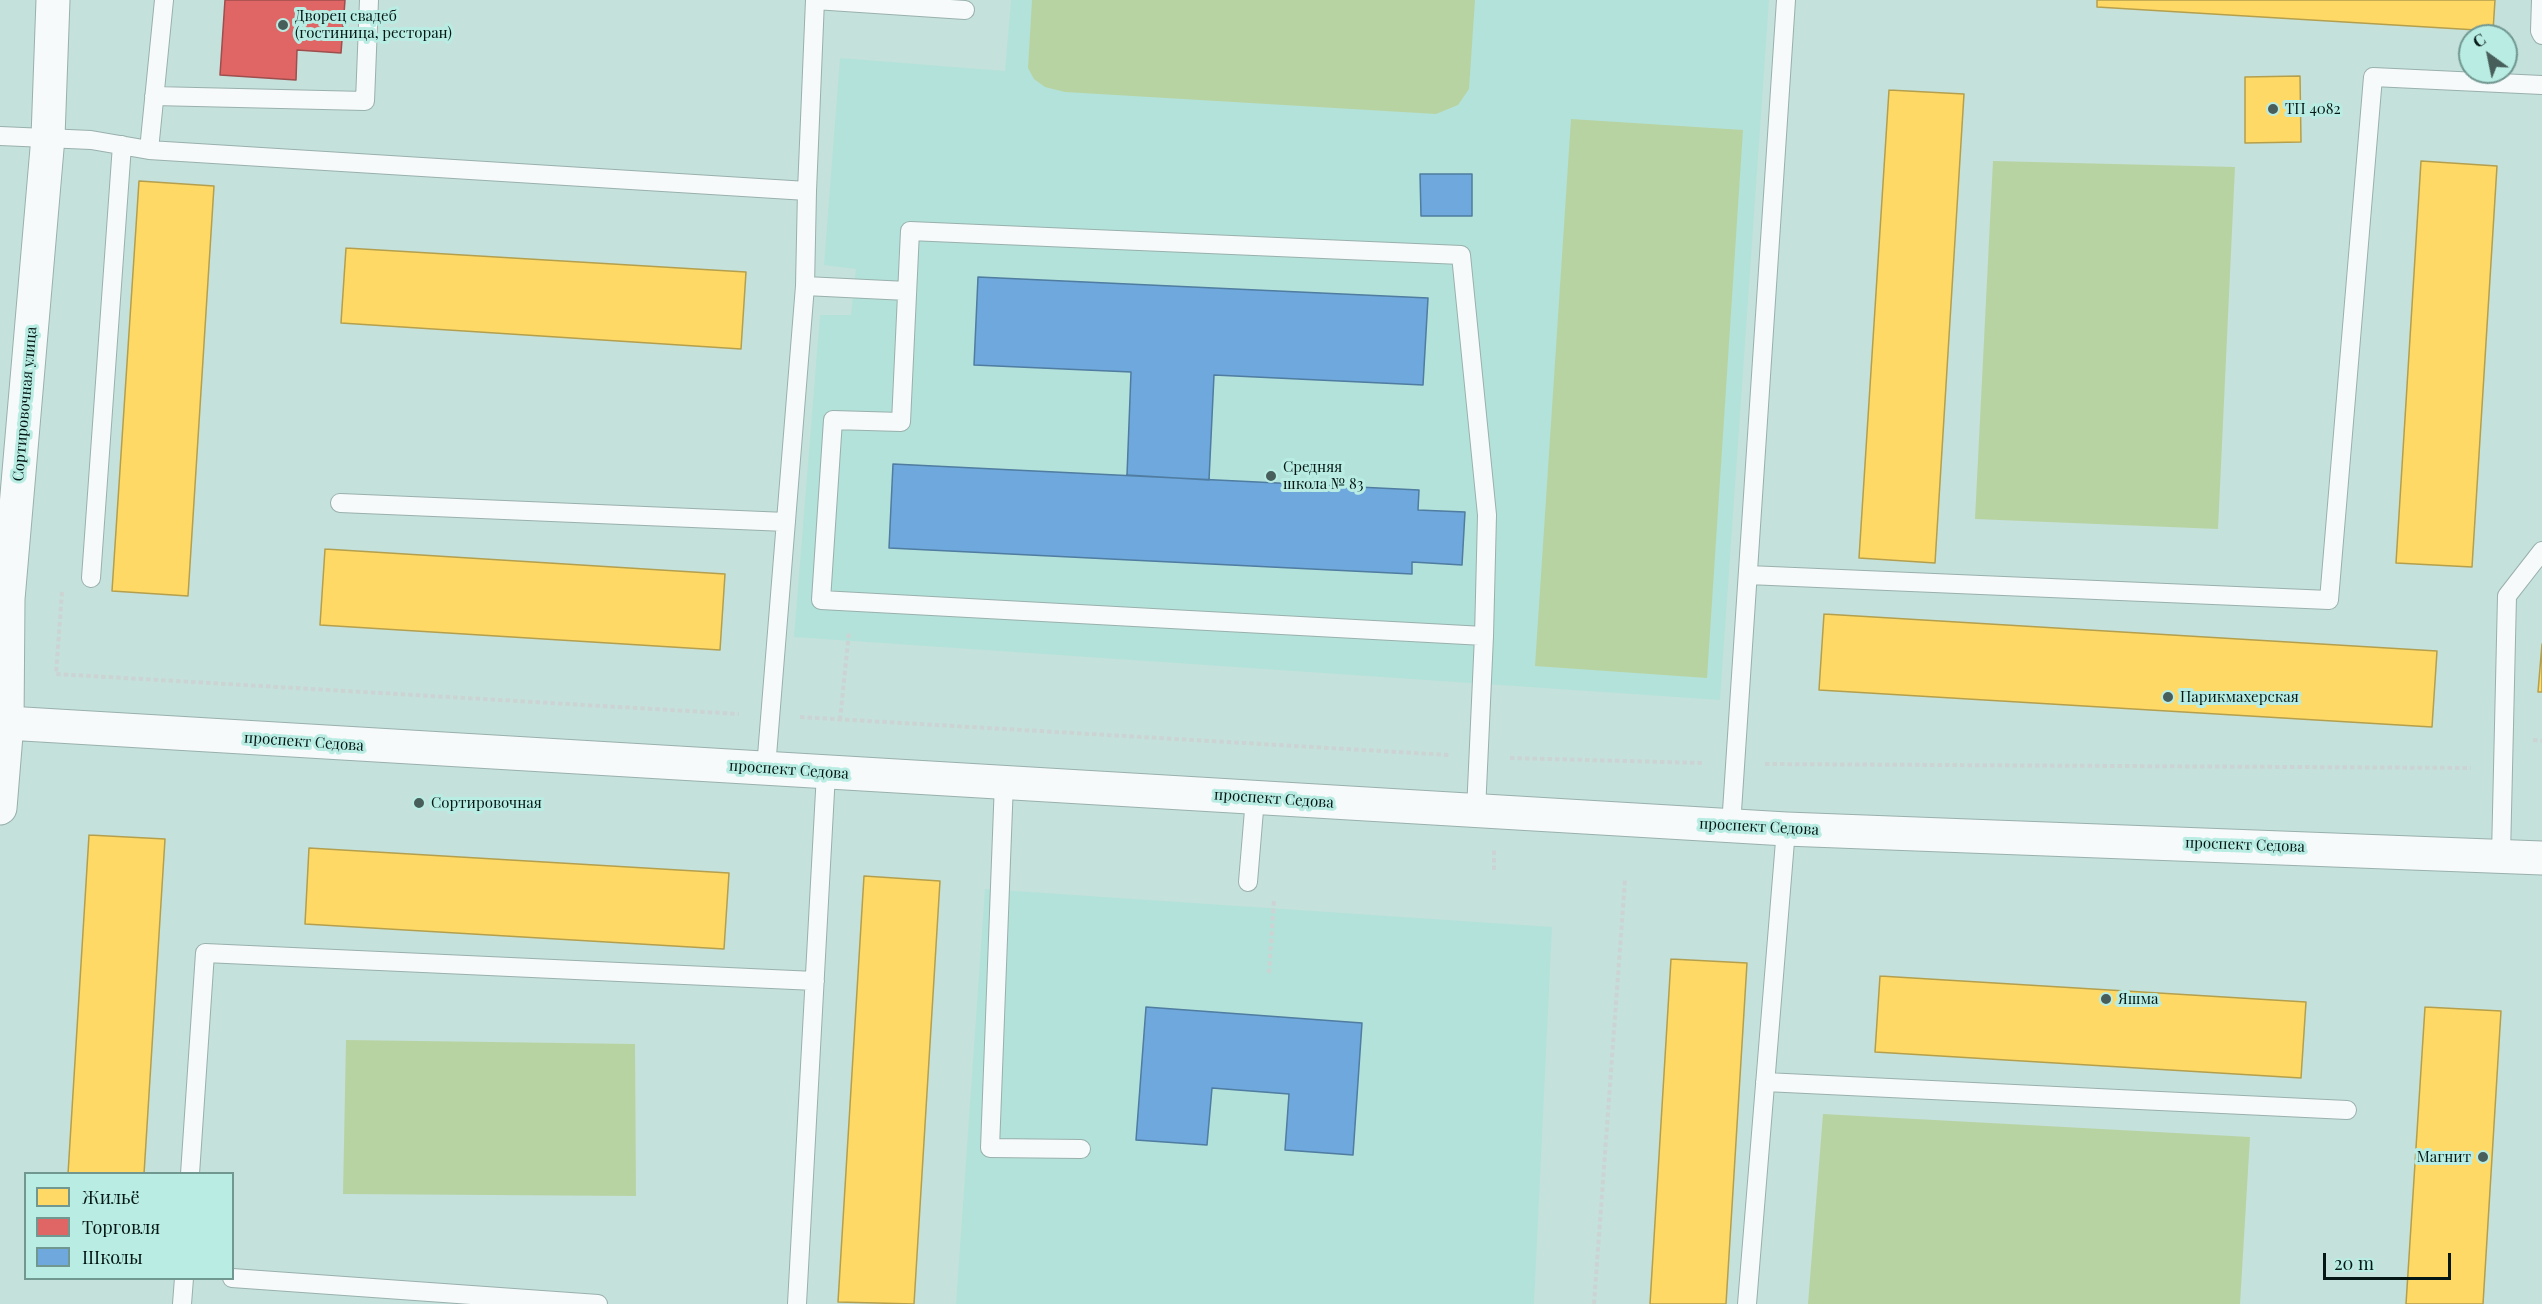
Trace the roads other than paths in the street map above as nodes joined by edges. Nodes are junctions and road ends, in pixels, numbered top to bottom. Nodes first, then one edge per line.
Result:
1 (53, 0) edge
2 (164, 0) edge
3 (369, 0) edge
4 (814, 0) edge
5 (1786, 0) edge
6 (2541, 0) edge
7 (965, 10) dead end
8 (2542, 35) edge
9 (2542, 85) edge
10 (154, 96) junction
11 (0, 136) edge
12 (48, 137) junction
13 (122, 145) junction
14 (150, 150) junction
15 (807, 190) junction
16 (805, 286) junction
17 (907, 291) junction
18 (340, 503) dead end
19 (786, 522) junction
20 (2542, 551) edge
21 (1748, 575) junction
22 (91, 578) dead end
23 (4, 598) edge
24 (1484, 636) junction
25 (7, 723) junction
26 (766, 768) junction
27 (826, 773) junction
28 (1004, 782) junction
29 (1255, 798) junction
30 (0, 808) edge
31 (1476, 811) junction
32 (1731, 826) junction
33 (1786, 829) junction
34 (2501, 855) junction
35 (2542, 858) edge
36 (1248, 882) dead end
37 (815, 981) junction
38 (1765, 1082) junction
39 (2347, 1110) dead end
40 (1081, 1149) dead end
41 (190, 1172) edge
42 (234, 1278) edge
43 (184, 1280) edge
44 (182, 1304) edge
45 (598, 1304) edge
46 (798, 1304) edge
47 (1747, 1304) edge

1 - 12 street, Сортировочная улица
2 - 10 lane
3 - 10 lane
4 - 7 lane
4 - 15 lane
5 - 21 lane
6 - 8 lane
9 - 21 lane
10 - 14 lane
11 - 12 lane
12 - 13 lane
12 - 23 street, Сортировочная улица
13 - 14 lane
13 - 22 lane
14 - 15 lane
15 - 16 lane
16 - 17 lane
16 - 19 lane
17 - 24 lane
17 - 24 lane
18 - 19 lane
19 - 26 lane
20 - 34 lane
21 - 32 lane
23 - 25 street, Сортировочная улица
24 - 31 lane
25 - 26 street, проспект Седова
25 - 30 street, Сортировочная улица
26 - 27 street, проспект Седова
27 - 28 street, проспект Седова
27 - 37 lane
28 - 29 street, проспект Седова
28 - 40 lane
29 - 31 street, проспект Седова
29 - 36 lane
31 - 32 street, проспект Седова
32 - 33 street, проспект Седова
33 - 34 street, проспект Седова
33 - 38 lane
34 - 35 street, проспект Седова
37 - 41 lane
37 - 46 lane
38 - 39 lane
38 - 47 lane
42 - 45 lane
43 - 44 lane

